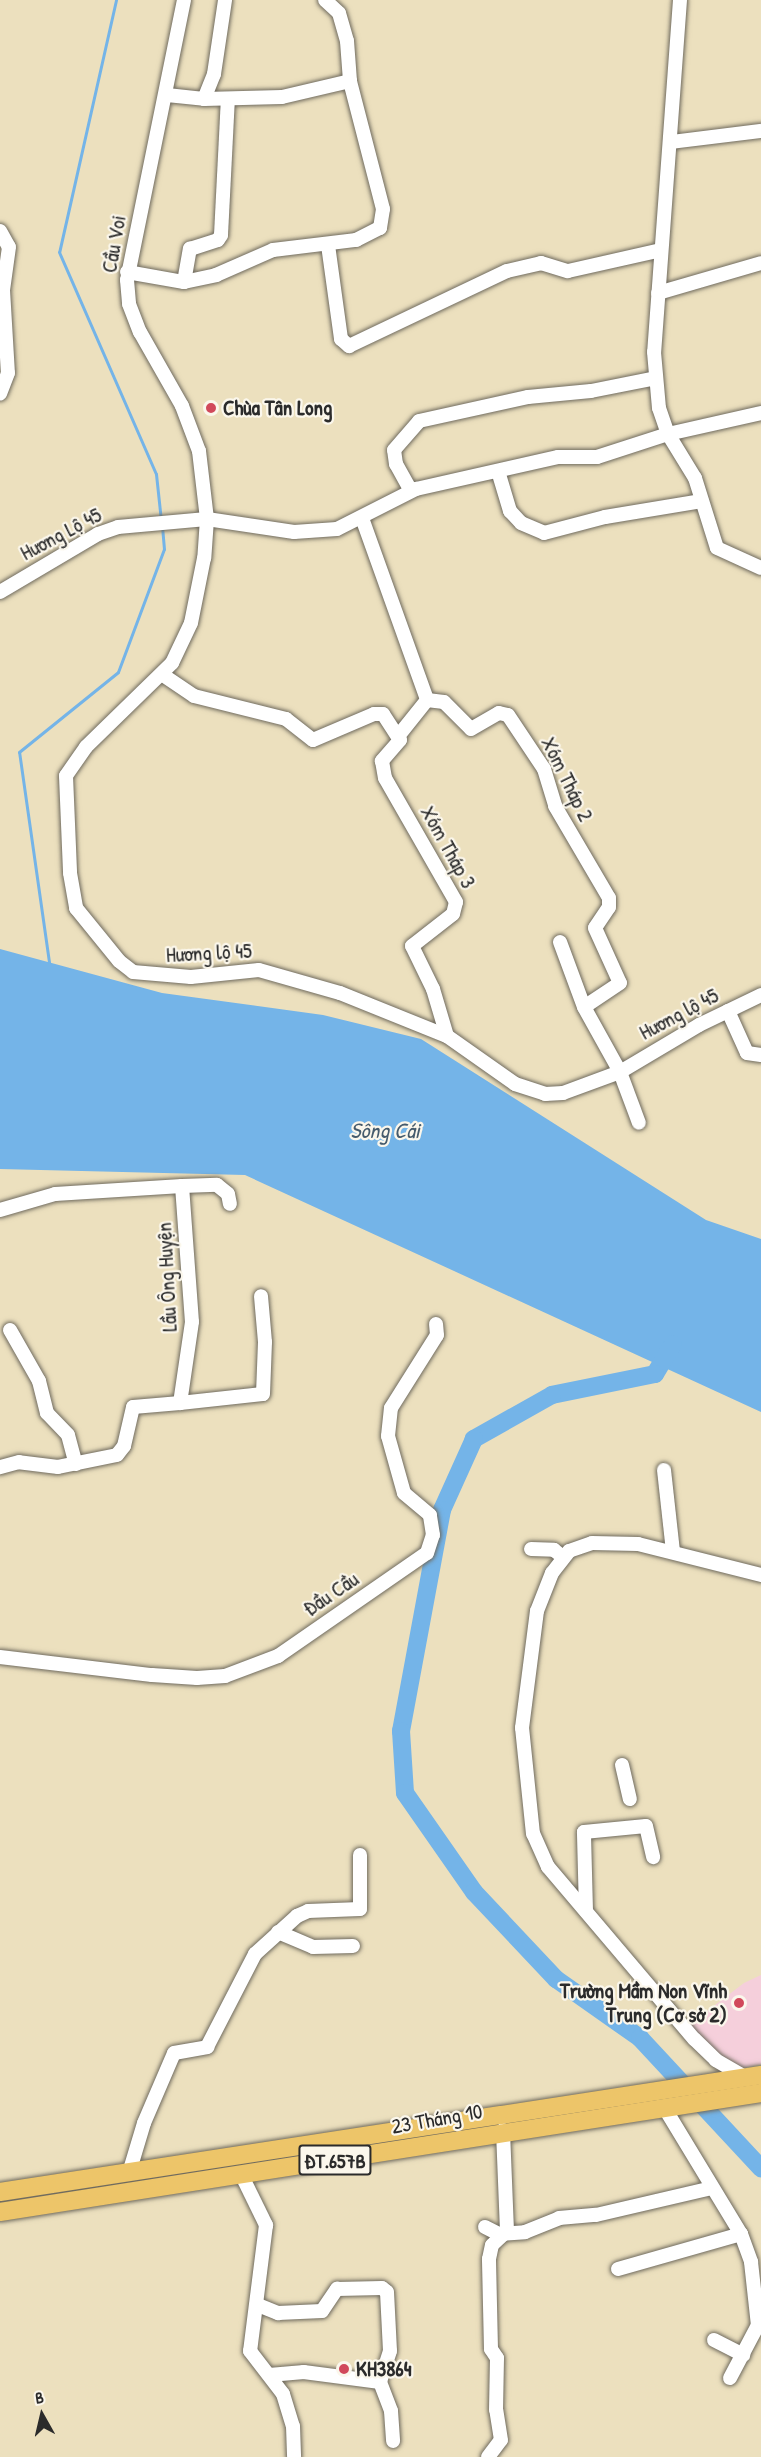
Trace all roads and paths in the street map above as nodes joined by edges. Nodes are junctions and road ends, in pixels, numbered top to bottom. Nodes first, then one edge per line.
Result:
1 (184, 0) edge
2 (225, 0) edge
3 (325, 0) edge
4 (680, 0) edge
5 (350, 81) junction
6 (167, 94) junction
7 (204, 99) junction
8 (228, 99) junction
9 (761, 131) edge
10 (671, 142) junction
11 (0, 231) edge
12 (328, 245) junction
13 (661, 250) junction
14 (761, 263) edge
15 (127, 272) junction
16 (184, 282) junction
17 (1, 290) edge
18 (658, 293) junction
19 (656, 378) junction
20 (0, 394) edge
21 (761, 413) edge
22 (668, 434) junction
23 (498, 471) junction
24 (411, 491) junction
25 (702, 501) junction
26 (362, 518) junction
27 (207, 519) junction
28 (761, 568) edge
29 (0, 592) edge
30 (163, 675) junction
31 (427, 700) junction
32 (399, 735) junction
33 (560, 942) dead end
34 (761, 996) edge
35 (584, 1008) junction
36 (728, 1011) junction
37 (447, 1036) junction
38 (761, 1055) edge
39 (620, 1072) junction
40 (639, 1123) dead end
41 (182, 1186) junction
42 (230, 1204) dead end
43 (0, 1210) edge
44 (261, 1296) dead end
45 (436, 1324) dead end
46 (10, 1330) dead end
47 (180, 1403) junction
48 (76, 1464) junction
49 (0, 1467) edge
50 (664, 1470) dead end
51 (531, 1549) dead end
52 (673, 1551) junction
53 (563, 1557) junction
54 (761, 1575) edge
55 (0, 1657) edge
56 (622, 1765) dead end
57 (630, 1799) dead end
58 (360, 1855) dead end
59 (653, 1857) dead end
60 (586, 1911) junction
61 (279, 1932) junction
62 (353, 1946) dead end
63 (748, 2076) edge
64 (761, 2092) edge
65 (667, 2107) junction
66 (503, 2130) junction
67 (238, 2156) junction
68 (129, 2173) junction
69 (242, 2176) junction
70 (712, 2188) junction
71 (0, 2192) edge
72 (0, 2212) edge
73 (485, 2227) dead end
74 (741, 2234) junction
75 (506, 2235) junction
76 (618, 2269) dead end
77 (258, 2305) junction
78 (714, 2340) dead end
79 (743, 2355) junction
80 (269, 2375) junction
81 (730, 2378) dead end
82 (381, 2382) junction
83 (393, 2441) dead end
84 (294, 2457) edge
85 (488, 2457) edge

1 - 6 street, Cầu Voi
2 - 7 street
3 - 5 street
4 - 10 street
5 - 8 street
5 - 12 street
6 - 7 street
6 - 15 street, Cầu Voi
7 - 8 street
8 - 16 street
9 - 10 street
10 - 13 street
11 - 17 street
12 - 13 street
12 - 16 street
13 - 18 street
14 - 18 street
15 - 16 street
15 - 27 street, Cầu Voi
17 - 20 street
18 - 19 street
19 - 22 street
19 - 24 street
21 - 22 street, Hương Lộ 45
22 - 23 street, Hương Lộ 45
22 - 25 street
23 - 24 street, Hương Lộ 45
23 - 25 street
24 - 26 street, Hương Lộ 45
25 - 28 street
26 - 27 street, Hương Lộ 45
26 - 31 street
27 - 29 street, Hương Lộ 45
27 - 30 street, Hương lộ 45
30 - 32 street
30 - 37 street, Hương lộ 45
31 - 32 street, Xóm Tháp 3
31 - 35 street, Xóm Tháp 2
32 - 37 street, Xóm Tháp 3
33 - 35 street
34 - 36 street, Hương lộ 45
35 - 39 street
36 - 38 street
36 - 39 street, Hương lộ 45
37 - 39 street, Hương lộ 45
39 - 40 street
41 - 42 street
41 - 43 street
41 - 47 street, Lầu Ông Huyện
44 - 47 street
45 - 55 street, Đầu Cầu
46 - 48 street
47 - 48 street
48 - 49 street
50 - 52 street
51 - 53 street
52 - 53 street
52 - 54 street
53 - 60 street
56 - 57 street
58 - 61 street
59 - 60 street
60 - 63 street
61 - 62 street
61 - 68 street
63 - 67 main road, 23 Tháng 10 / ĐT.657B
64 - 65 main road, ĐT.657B
65 - 66 main road, 23 Tháng 10 / ĐT.657B
65 - 70 street
66 - 69 main road, 23 Tháng 10 / ĐT.657B
66 - 75 street
67 - 68 main road, 23 Tháng 10 / ĐT.657B
67 - 69 main road
68 - 71 main road, 23 Tháng 10 / ĐT.657B
69 - 72 main road, 23 Tháng 10 / ĐT.657B
69 - 77 street
70 - 74 street
70 - 75 street
73 - 75 street
74 - 76 street
74 - 79 street
75 - 85 street
77 - 80 street
77 - 82 street
78 - 79 street
79 - 81 street
80 - 82 street
80 - 84 street
82 - 83 street

